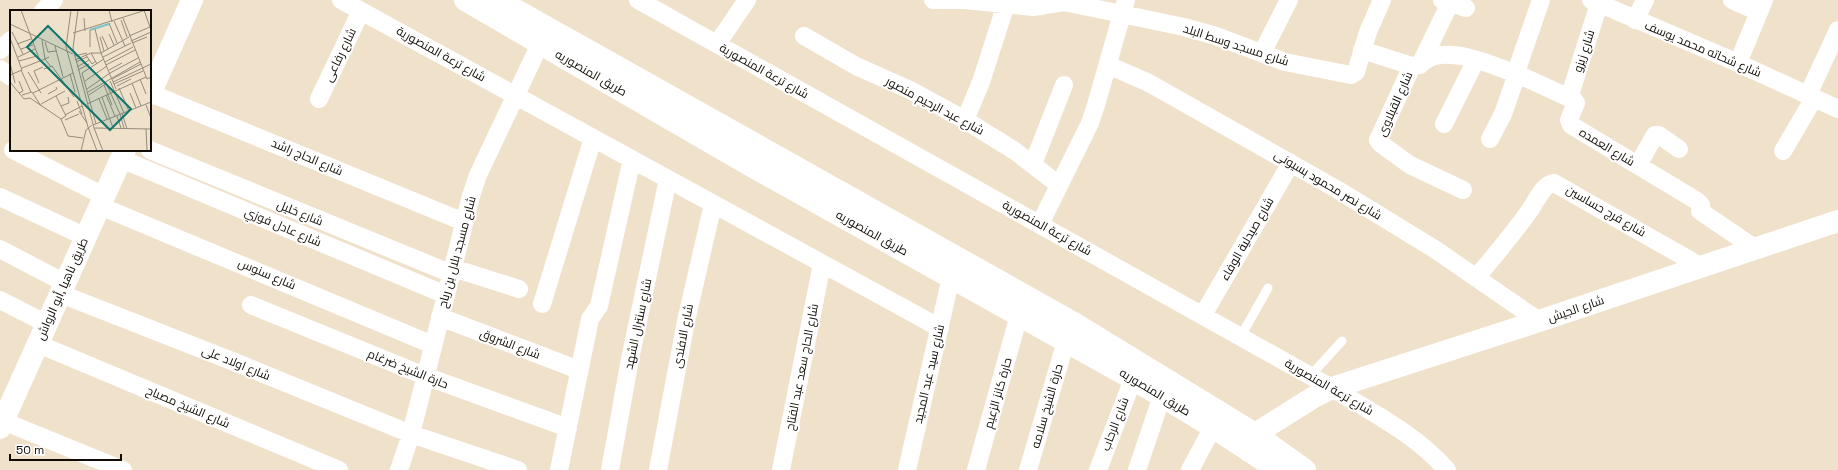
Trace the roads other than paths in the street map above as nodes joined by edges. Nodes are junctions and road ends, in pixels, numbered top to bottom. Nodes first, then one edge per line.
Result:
1 (54, 0) edge
2 (192, 0) edge
3 (341, 0) edge
4 (465, 0) edge
5 (498, 0) edge
6 (638, 0) edge
7 (747, 0) edge
8 (943, 0) edge
9 (1289, 0) edge
10 (1382, 0) edge
11 (1540, 0) edge
12 (1644, 0) edge
13 (1732, 0) edge
14 (1595, 2) edge
15 (1006, 4) junction
16 (1453, 4) edge
17 (664, 6) edge
18 (1761, 6) edge
19 (1124, 7) edge
20 (44, 10) edge
21 (361, 11) junction
22 (1635, 20) junction
23 (1838, 30) edge
24 (804, 36) dead end
25 (10, 41) edge
26 (540, 44) junction
27 (717, 44) junction
28 (0, 50) edge
29 (1362, 50) junction
30 (1262, 53) junction
31 (1476, 60) junction
32 (1738, 64) junction
33 (1108, 65) junction
34 (1416, 65) junction
35 (0, 69) edge
36 (1517, 74) junction
37 (10, 76) edge
38 (1064, 85) dead end
39 (151, 88) edge
40 (516, 95) junction
41 (1811, 96) junction
42 (1569, 98) junction
43 (319, 99) dead end
44 (1838, 109) edge
45 (966, 120) junction
46 (1444, 124) dead end
47 (593, 138) junction
48 (1490, 139) dead end
49 (0, 144) edge
50 (10, 149) edge
51 (1679, 149) dead end
52 (151, 150) edge
53 (14, 151) edge
54 (1783, 151) dead end
55 (123, 154) edge
56 (758, 158) junction
57 (632, 159) junction
58 (1292, 162) junction
59 (1033, 164) junction
60 (1638, 165) junction
61 (668, 179) junction
62 (1059, 185) junction
63 (1463, 190) dead end
64 (0, 197) edge
65 (102, 201) junction
66 (713, 204) junction
67 (1838, 221) edge
68 (464, 222) junction
69 (1040, 224) junction
70 (86, 237) junction
71 (0, 249) edge
72 (1756, 249) junction
73 (822, 264) junction
74 (1702, 267) junction
75 (452, 271) junction
76 (951, 277) junction
77 (1476, 278) junction
78 (63, 288) junction
79 (1268, 288) dead end
80 (519, 289) dead end
81 (446, 295) junction
82 (0, 300) edge
83 (542, 304) dead end
84 (251, 305) dead end
85 (1019, 315) junction
86 (1203, 315) junction
87 (440, 317) junction
88 (1539, 321) junction
89 (46, 324) junction
90 (940, 328) junction
91 (1241, 336) junction
92 (1066, 341) junction
93 (1342, 341) dead end
94 (38, 344) junction
95 (433, 345) junction
96 (579, 370) junction
97 (1311, 375) junction
98 (425, 376) junction
99 (1133, 379) junction
100 (1323, 392) junction
101 (1162, 396) junction
102 (2, 425) edge
103 (1213, 427) junction
104 (568, 428) junction
105 (1263, 428) junction
106 (411, 434) junction
107 (122, 470) edge
108 (339, 470) edge
109 (399, 470) edge
110 (518, 470) edge
111 (559, 470) edge
112 (610, 470) edge
113 (658, 470) edge
114 (781, 470) edge
115 (907, 470) edge
116 (976, 470) edge
117 (1028, 470) edge
118 (1098, 470) edge
119 (1137, 470) edge
120 (1190, 470) edge
121 (1278, 470) edge
122 (1305, 470) edge
123 (1447, 470) edge

1 - 20 street
2 - 39 main road
3 - 21 street, شارع ترعة المنصورية
4 - 26 main road, طريق المنصوريه
5 - 56 main road, طريق المنصوريه
6 - 17 street, شارع ترعة المنصورية
7 - 27 street
8 - 15 street, شارع مسجد وسط البلد
9 - 30 street
10 - 29 street
11 - 36 street
12 - 22 street
13 - 18 street
14 - 22 street, شارع شحاته محمد يوسف
14 - 42 street, شارع زيزو
15 - 19 street, شارع مسجد وسط البلد
15 - 45 street
16 - 34 street
17 - 27 street, شارع ترعة المنصورية
18 - 32 street
19 - 30 street, شارع مسجد وسط البلد
19 - 33 street
21 - 40 street, شارع ترعة المنصورية
21 - 43 street, شارع رفاعى
22 - 32 street, شارع شحاته محمد يوسف
23 - 41 street
24 - 45 street, شارع عبد الرحيم منصور
25 - 28 street
26 - 40 street, شارع مسجد بلال بن رباح
26 - 56 main road, طريق المنصوريه
27 - 69 street, شارع ترعة المنصورية
29 - 30 street, شارع مسجد وسط البلد
29 - 34 street
31 - 34 street
31 - 36 street
31 - 46 street
32 - 41 street, شارع شحاته محمد يوسف
33 - 58 street, شارع نصر محمود بسيونى
33 - 62 street
34 - 63 street, شارع القبلاوى
35 - 37 street
36 - 42 street
36 - 48 street
38 - 59 street
39 - 68 street, شارع الحاج راشد
40 - 47 street, شارع ترعة المنصورية
40 - 68 street, شارع مسجد بلال بن رباح
41 - 44 street, شارع شحاته محمد يوسف
41 - 54 street
42 - 60 street, شارع العمده
45 - 59 street, شارع عبد الرحيم منصور
47 - 57 street, شارع ترعة المنصورية
47 - 83 street
49 - 50 street, شارع سنوس
51 - 60 street
52 - 75 street, شارع خليل
53 - 65 street, شارع سنوس
55 - 65 main road, طريق ناهيا ,أبو الرواش
55 - 81 street, شارع عادل فوزي
56 - 76 main road, طريق المنصوريه
56 - 105 main road, طريق المنصوريه
57 - 61 street, شارع ترعة المنصورية
57 - 96 street
58 - 77 street, شارع نصر محمود بسيونى
58 - 86 street, شارع صيدلية الوفاء
59 - 62 street, شارع عبد الرحيم منصور
60 - 72 street, شارع العمده
61 - 66 street, شارع ترعة المنصورية
61 - 112 street, شارع سنترال الشهد
62 - 69 street
64 - 70 street
65 - 70 main road, طريق ناهيا ,أبو الرواش
65 - 95 street, شارع سنوس
66 - 73 street, شارع ترعة المنصورية
66 - 113 street, شارع الافندى
67 - 72 main road, شارع الجيش
68 - 75 street, شارع مسجد بلال بن رباح
69 - 86 street, شارع ترعة المنصورية
70 - 78 main road, طريق ناهيا ,أبو الرواش
71 - 78 street, شارع اولاد على
72 - 74 main road, شارع الجيش
73 - 90 street, شارع ترعة المنصورية
73 - 114 street, شارع الحاج سعد عبد الفتاح
74 - 77 street, شارع فرج حساسين
74 - 88 main road, شارع الجيش
75 - 80 street, شارع خليل
75 - 81 street, شارع مسجد بلال بن رباح
76 - 85 main road, طريق المنصوريه
76 - 90 street, شارع سيد عبد المجيد
77 - 88 street, شارع نصر محمود بسيونى
78 - 89 main road, طريق ناهيا ,أبو الرواش
78 - 106 street, شارع اولاد على
79 - 91 lane
81 - 87 street, شارع مسجد بلال بن رباح
82 - 89 street
84 - 98 street, حارة الشيخ ضرغام
85 - 92 main road, طريق المنصوريه
85 - 116 street, حارة كانز الزعيم
86 - 91 street, شارع ترعة المنصورية
87 - 95 street, شارع مسجد بلال بن رباح
87 - 96 street, شارع الشروق
88 - 100 main road, شارع الجيش
89 - 94 main road, طريق ناهيا ,أبو الرواش
90 - 115 street, شارع سيد عبد المجيد
91 - 97 street, شارع ترعة المنصورية
92 - 99 main road, طريق المنصوريه
92 - 117 street, حارة الشيخ سلامه
93 - 97 lane
94 - 102 main road, طريق ناهيا ,أبو الرواش
94 - 108 street, شارع الشيخ مصباح
95 - 98 street, شارع مسجد بلال بن رباح
96 - 104 street
97 - 100 street, شارع ترعة المنصورية
98 - 104 street, حارة الشيخ ضرغام
98 - 106 street, شارع مسجد بلال بن رباح
99 - 101 main road, طريق المنصوريه
99 - 118 street, شارع الرحاب
100 - 105 main road, شارع الجيش
100 - 123 street, شارع ترعة المنصورية
101 - 103 main road, طريق المنصوريه
101 - 119 street
102 - 107 street
103 - 120 street
103 - 121 main road, طريق المنصوريه
104 - 111 street
105 - 122 main road, طريق المنصوريه
106 - 109 street, شارع مسجد بلال بن رباح
106 - 110 street

